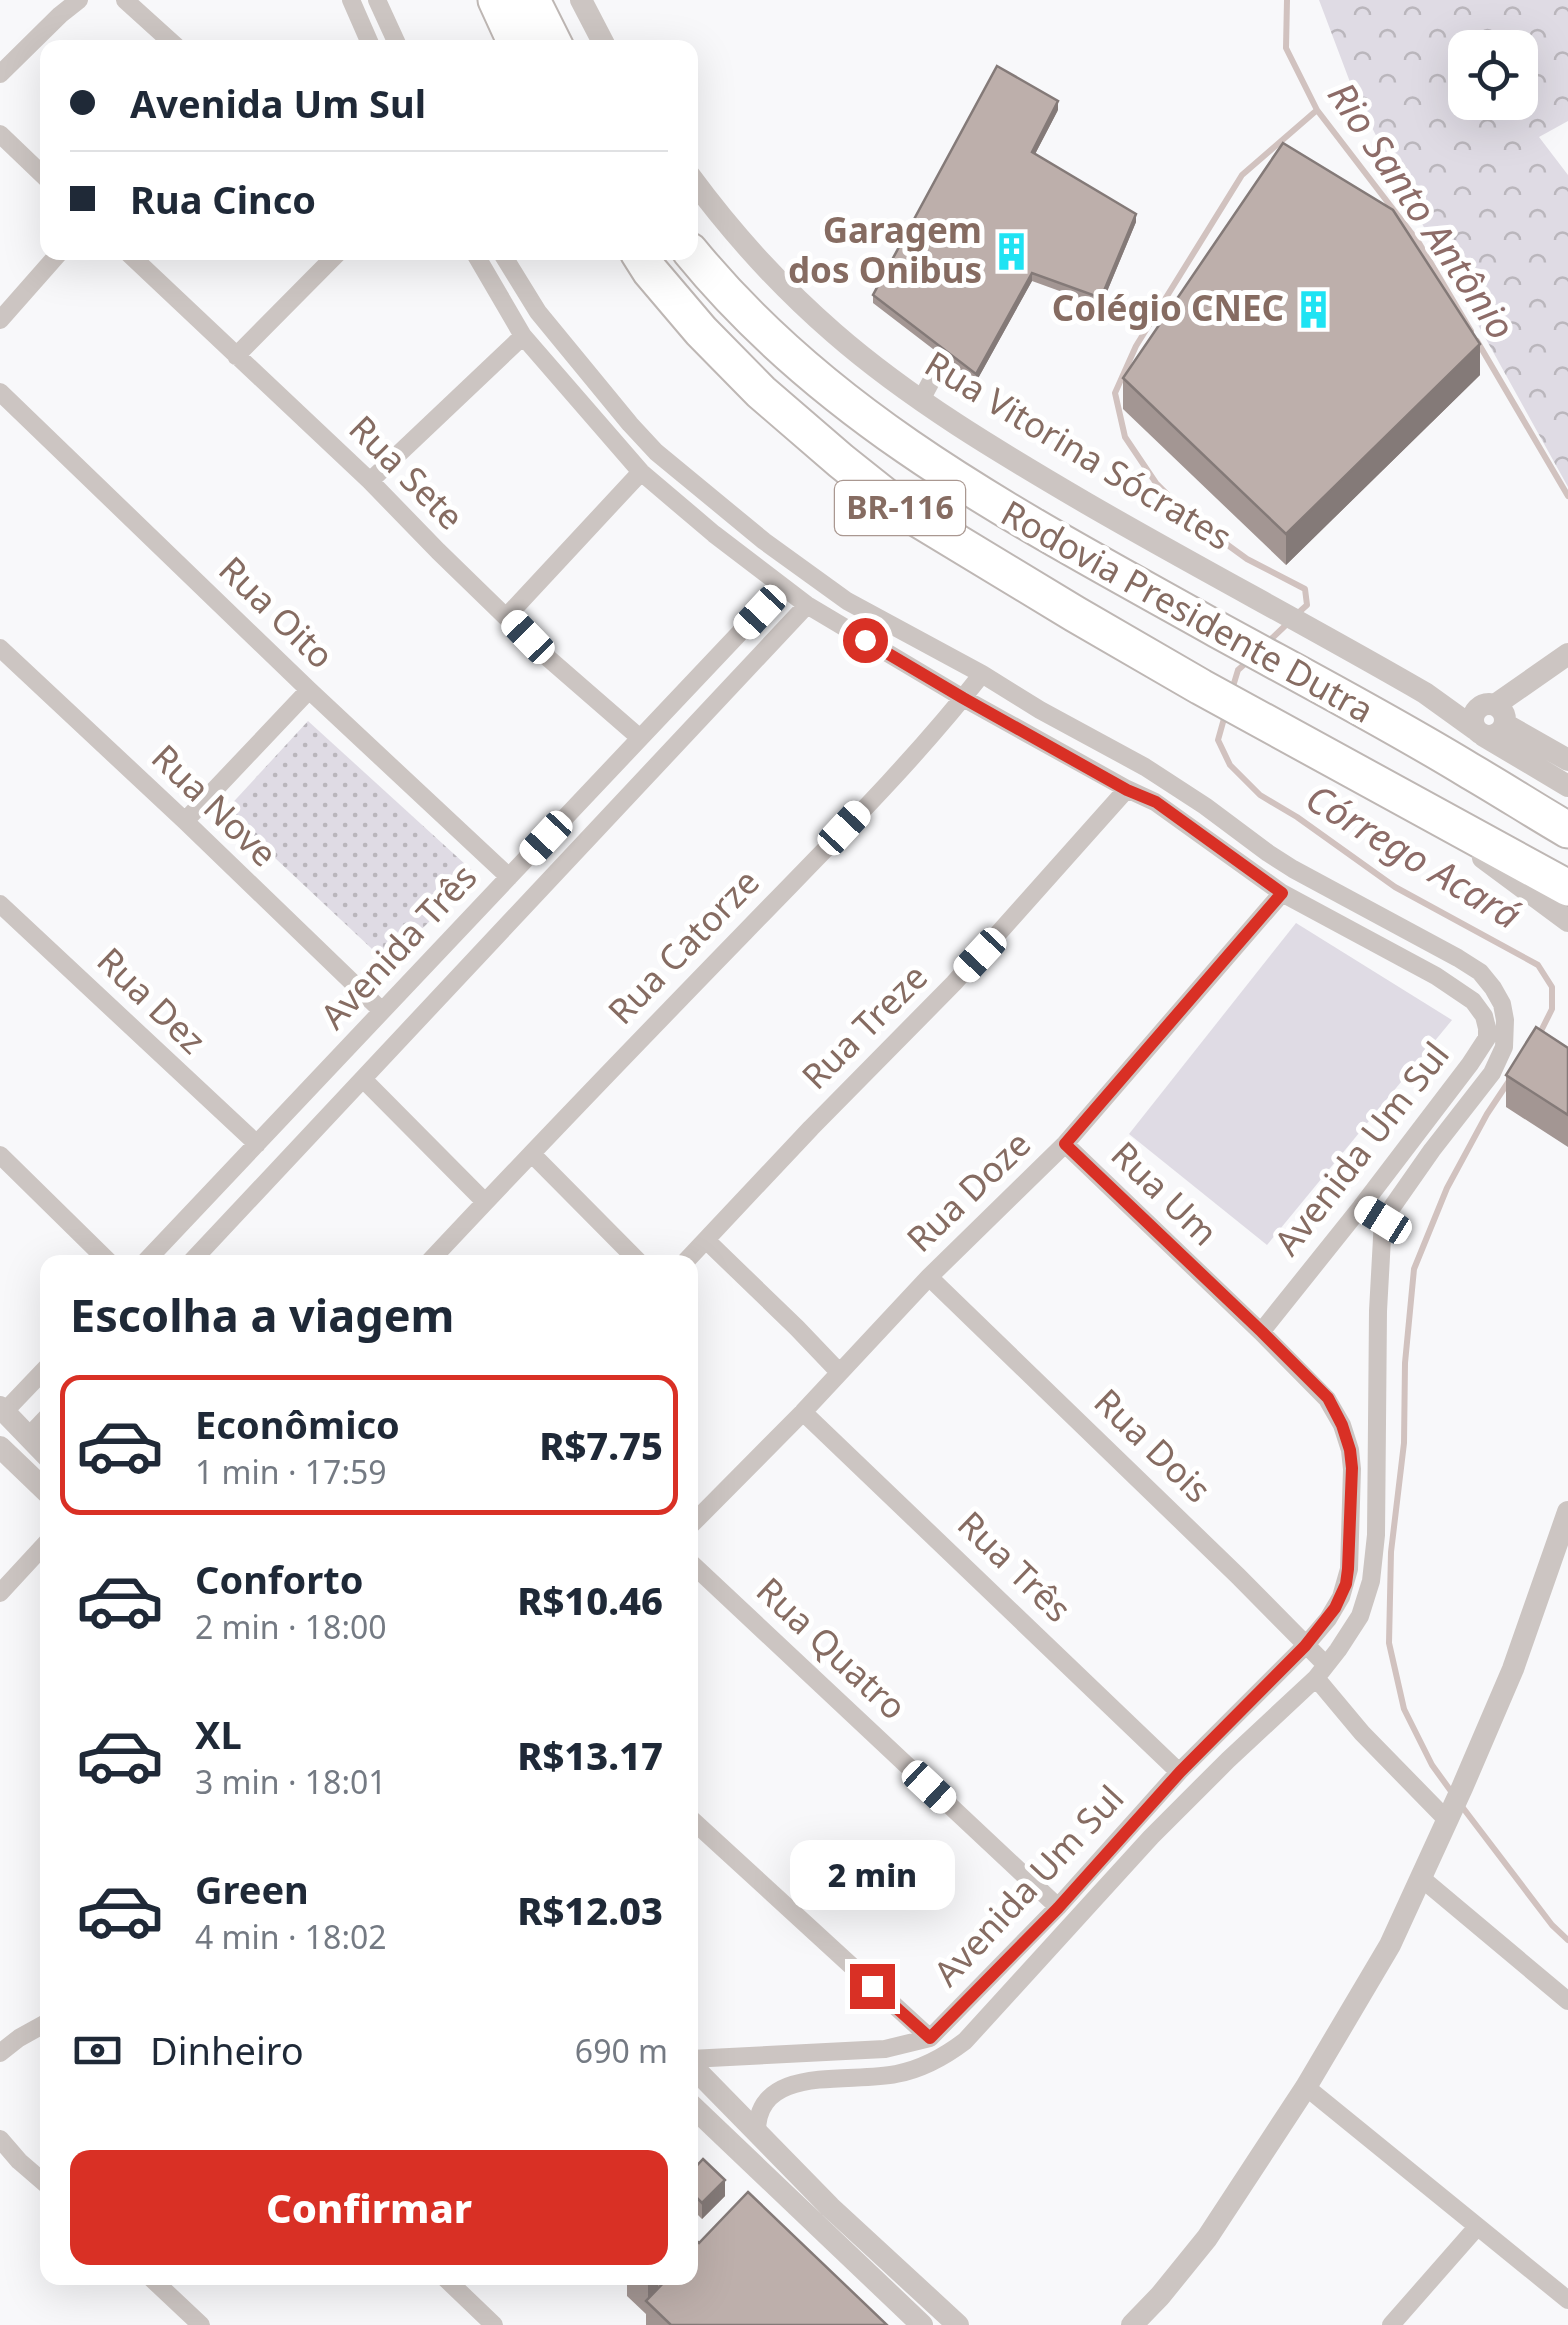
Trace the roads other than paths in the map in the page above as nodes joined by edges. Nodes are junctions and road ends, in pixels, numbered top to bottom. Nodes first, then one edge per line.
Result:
1 (79, 0) edge
2 (125, 0) edge
3 (351, 0) edge
4 (496, 0) edge
5 (532, 0) edge
6 (581, 0) edge
7 (381, 8) edge
8 (362, 25) junction
9 (169, 40) edge
10 (369, 40) edge
11 (396, 40) edge
12 (514, 40) edge
13 (552, 40) edge
14 (602, 40) edge
15 (0, 74) edge
16 (0, 134) edge
17 (40, 172) edge
18 (698, 187) edge
19 (53, 260) edge
20 (136, 260) edge
21 (331, 260) edge
22 (479, 260) edge
23 (505, 260) edge
24 (643, 260) edge
25 (698, 260) edge
26 (0, 320) edge
27 (523, 336) junction
28 (236, 356) junction
29 (944, 358) edge
30 (600, 390) junction
31 (0, 392) edge
32 (921, 400) junction
33 (582, 404) junction
34 (642, 472) junction
35 (370, 481) junction
36 (736, 517) junction
37 (714, 534) junction
38 (782, 588) junction
39 (807, 605) junction
40 (507, 616) junction
41 (904, 633) junction
42 (0, 648) edge
43 (888, 652) junction
44 (1568, 654) edge
45 (982, 674) junction
46 (692, 684) junction
47 (309, 690) junction
48 (963, 698) junction
49 (717, 702) junction
50 (1040, 710) junction
51 (1493, 715) junction
52 (1028, 733) junction
53 (640, 738) junction
54 (1568, 760) edge
55 (1568, 786) edge
56 (1127, 790) junction
57 (1395, 794) junction
58 (565, 818) junction
59 (185, 821) junction
60 (1568, 830) edge
61 (588, 840) junction
62 (509, 877) junction
63 (1568, 888) edge
64 (1282, 893) junction
65 (0, 904) edge
66 (1568, 920) edge
67 (461, 928) junction
68 (487, 947) junction
69 (382, 1012) junction
70 (363, 1080) junction
71 (300, 1098) junction
72 (324, 1121) junction
73 (256, 1144) junction
74 (1065, 1144) junction
75 (532, 1154) junction
76 (0, 1155) edge
77 (485, 1202) junction
78 (1361, 1207) junction
79 (1383, 1220) junction
80 (182, 1223) junction
81 (706, 1240) junction
82 (208, 1245) junction
83 (102, 1255) edge
84 (152, 1255) edge
85 (199, 1255) edge
86 (436, 1255) edge
87 (632, 1255) edge
88 (692, 1255) edge
89 (929, 1277) junction
90 (1262, 1332) junction
91 (839, 1372) junction
92 (40, 1374) edge
93 (2, 1411) edge
94 (803, 1412) junction
95 (40, 1424) edge
96 (29, 1436) junction
97 (0, 1447) edge
98 (40, 1449) edge
99 (40, 1464) edge
100 (28, 1476) junction
101 (40, 1486) edge
102 (1568, 1512) edge
103 (698, 1518) edge
104 (1350, 1534) junction
105 (1376, 1536) junction
106 (40, 1550) edge
107 (698, 1570) edge
108 (0, 1594) edge
109 (1305, 1646) junction
110 (1321, 1671) junction
111 (1256, 1694) junction
112 (1277, 1715) junction
113 (1180, 1772) junction
114 (1455, 1803) junction
115 (698, 1825) edge
116 (1420, 1877) junction
117 (1082, 1882) junction
118 (1095, 1896) junction
119 (1058, 1908) junction
120 (1000, 1966) junction
121 (1019, 1982) junction
122 (1568, 2001) edge
123 (40, 2027) edge
124 (930, 2038) junction
125 (885, 2049) junction
126 (0, 2053) edge
127 (698, 2061) edge
128 (698, 2070) edge
129 (891, 2076) junction
130 (1306, 2088) junction
131 (698, 2112) edge
132 (757, 2133) junction
133 (0, 2139) edge
134 (792, 2169) junction
135 (40, 2179) edge
136 (775, 2187) junction
137 (1477, 2227) junction
138 (158, 2285) edge
139 (452, 2285) edge
140 (1568, 2300) edge
141 (201, 2325) edge
142 (494, 2325) edge
143 (922, 2325) edge
144 (958, 2325) edge
145 (1132, 2325) edge
146 (1392, 2325) edge

1 - 15 street
2 - 9 street
3 - 8 street
4 - 12 highway
5 - 13 highway
6 - 14 street
7 - 8 street
7 - 11 street
8 - 10 street
16 - 17 street
18 - 32 street, Rua Vitorina Sócrates
19 - 26 street
20 - 28 street, Rua Sete
21 - 28 street
22 - 27 street, Avenida Um Sul
23 - 30 street, Avenida Um Sul
24 - 57 highway, Rodovia Presidente Dutra / BR-116
25 - 60 highway, Rodovia Presidente Dutra / BR-116
27 - 33 street, Avenida Um Sul
27 - 35 street
28 - 35 street, Rua Sete
29 - 32 street
30 - 33 street
30 - 36 street, Avenida Um Sul
31 - 47 street, Rua Oito
32 - 51 street, Rua Vitorina Sócrates
33 - 34 street, Avenida Um Sul
34 - 37 street, Avenida Um Sul
34 - 40 street
35 - 40 street, Rua Sete
36 - 37 street
36 - 41 street, Avenida Um Sul
37 - 38 street, Avenida Um Sul
38 - 39 street, Avenida Um Sul
38 - 46 street, Avenida Três
39 - 43 street, Avenida Um Sul
39 - 49 street, Avenida Três
40 - 53 street, Rua Sete
41 - 43 street
41 - 45 street, Avenida Um Sul
42 - 59 street, Rua Nove
43 - 48 street, Avenida Um Sul
44 - 51 street
45 - 48 street, Rua Catorze
45 - 50 street, Avenida Um Sul
46 - 49 street
46 - 53 street, Avenida Três
47 - 59 street
47 - 62 street, Rua Oito
48 - 52 street, Avenida Um Sul
48 - 75 street, Rua Catorze
49 - 61 street, Avenida Três
50 - 52 street
50 - 79 street, Avenida Um Sul
51 - 54 street
51 - 55 street
52 - 56 street, Avenida Um Sul
53 - 58 street, Avenida Três
56 - 64 street, Avenida Um Sul
56 - 81 street, Rua Treze
57 - 63 highway, Rodovia Presidente Dutra / BR-116
57 - 66 street
58 - 61 street
58 - 62 street, Avenida Três
59 - 69 street, Rua Nove
61 - 68 street, Avenida Três
62 - 67 street, Avenida Três
64 - 74 street, Rua Doze
64 - 78 street, Avenida Um Sul
65 - 73 street, Rua Dez
67 - 68 street
67 - 69 street, Avenida Três
68 - 70 street, Avenida Três
69 - 71 street, Avenida Três
70 - 72 street, Avenida Três
70 - 77 street
71 - 72 street
71 - 73 street, Avenida Três
72 - 82 street, Avenida Três
73 - 80 street, Avenida Três
74 - 89 street, Rua Doze
74 - 90 street, Rua Um
75 - 77 street, Rua Catorze
75 - 87 street
76 - 83 street
77 - 86 street, Rua Catorze
78 - 79 street
78 - 90 street, Avenida Um Sul
79 - 105 street, Avenida Um Sul
80 - 82 street
80 - 84 street, Avenida Três
81 - 88 street, Rua Treze
81 - 91 street
82 - 85 street, Avenida Três
89 - 91 street, Rua Doze
89 - 109 street, Rua Dois
90 - 104 street, Avenida Um Sul
91 - 94 street, Rua Doze
92 - 93 street
93 - 96 street
94 - 103 street, Rua Doze
94 - 113 street, Rua Três
95 - 96 street
96 - 98 street
97 - 100 street
99 - 100 street
100 - 101 street
102 - 114 street
104 - 105 street
104 - 109 street, Avenida Um Sul
105 - 110 street, Avenida Um Sul
106 - 108 street
107 - 119 street, Rua Quatro
109 - 110 street, Rua Dois
109 - 111 street, Avenida Um Sul
110 - 112 street, Avenida Um Sul
110 - 114 street, Rua Dois
111 - 112 street
111 - 113 street, Avenida Um Sul
112 - 118 street, Avenida Um Sul
113 - 117 street, Avenida Um Sul
114 - 116 street
115 - 124 street
116 - 122 street
116 - 130 street
117 - 118 street
117 - 119 street, Avenida Um Sul
118 - 121 street, Avenida Um Sul
119 - 120 street, Avenida Um Sul
120 - 121 street
120 - 124 street, Avenida Um Sul
121 - 129 street, Avenida Um Sul
123 - 126 street
124 - 125 street, Avenida Um Sul
125 - 127 street, Avenida Um Sul
125 - 129 street
128 - 132 street
129 - 132 street, Avenida Um Sul
130 - 137 street
130 - 145 street
131 - 136 street
132 - 134 street
133 - 135 street
134 - 136 street
134 - 144 street
136 - 143 street
137 - 140 street
137 - 146 street
138 - 141 street
139 - 142 street

